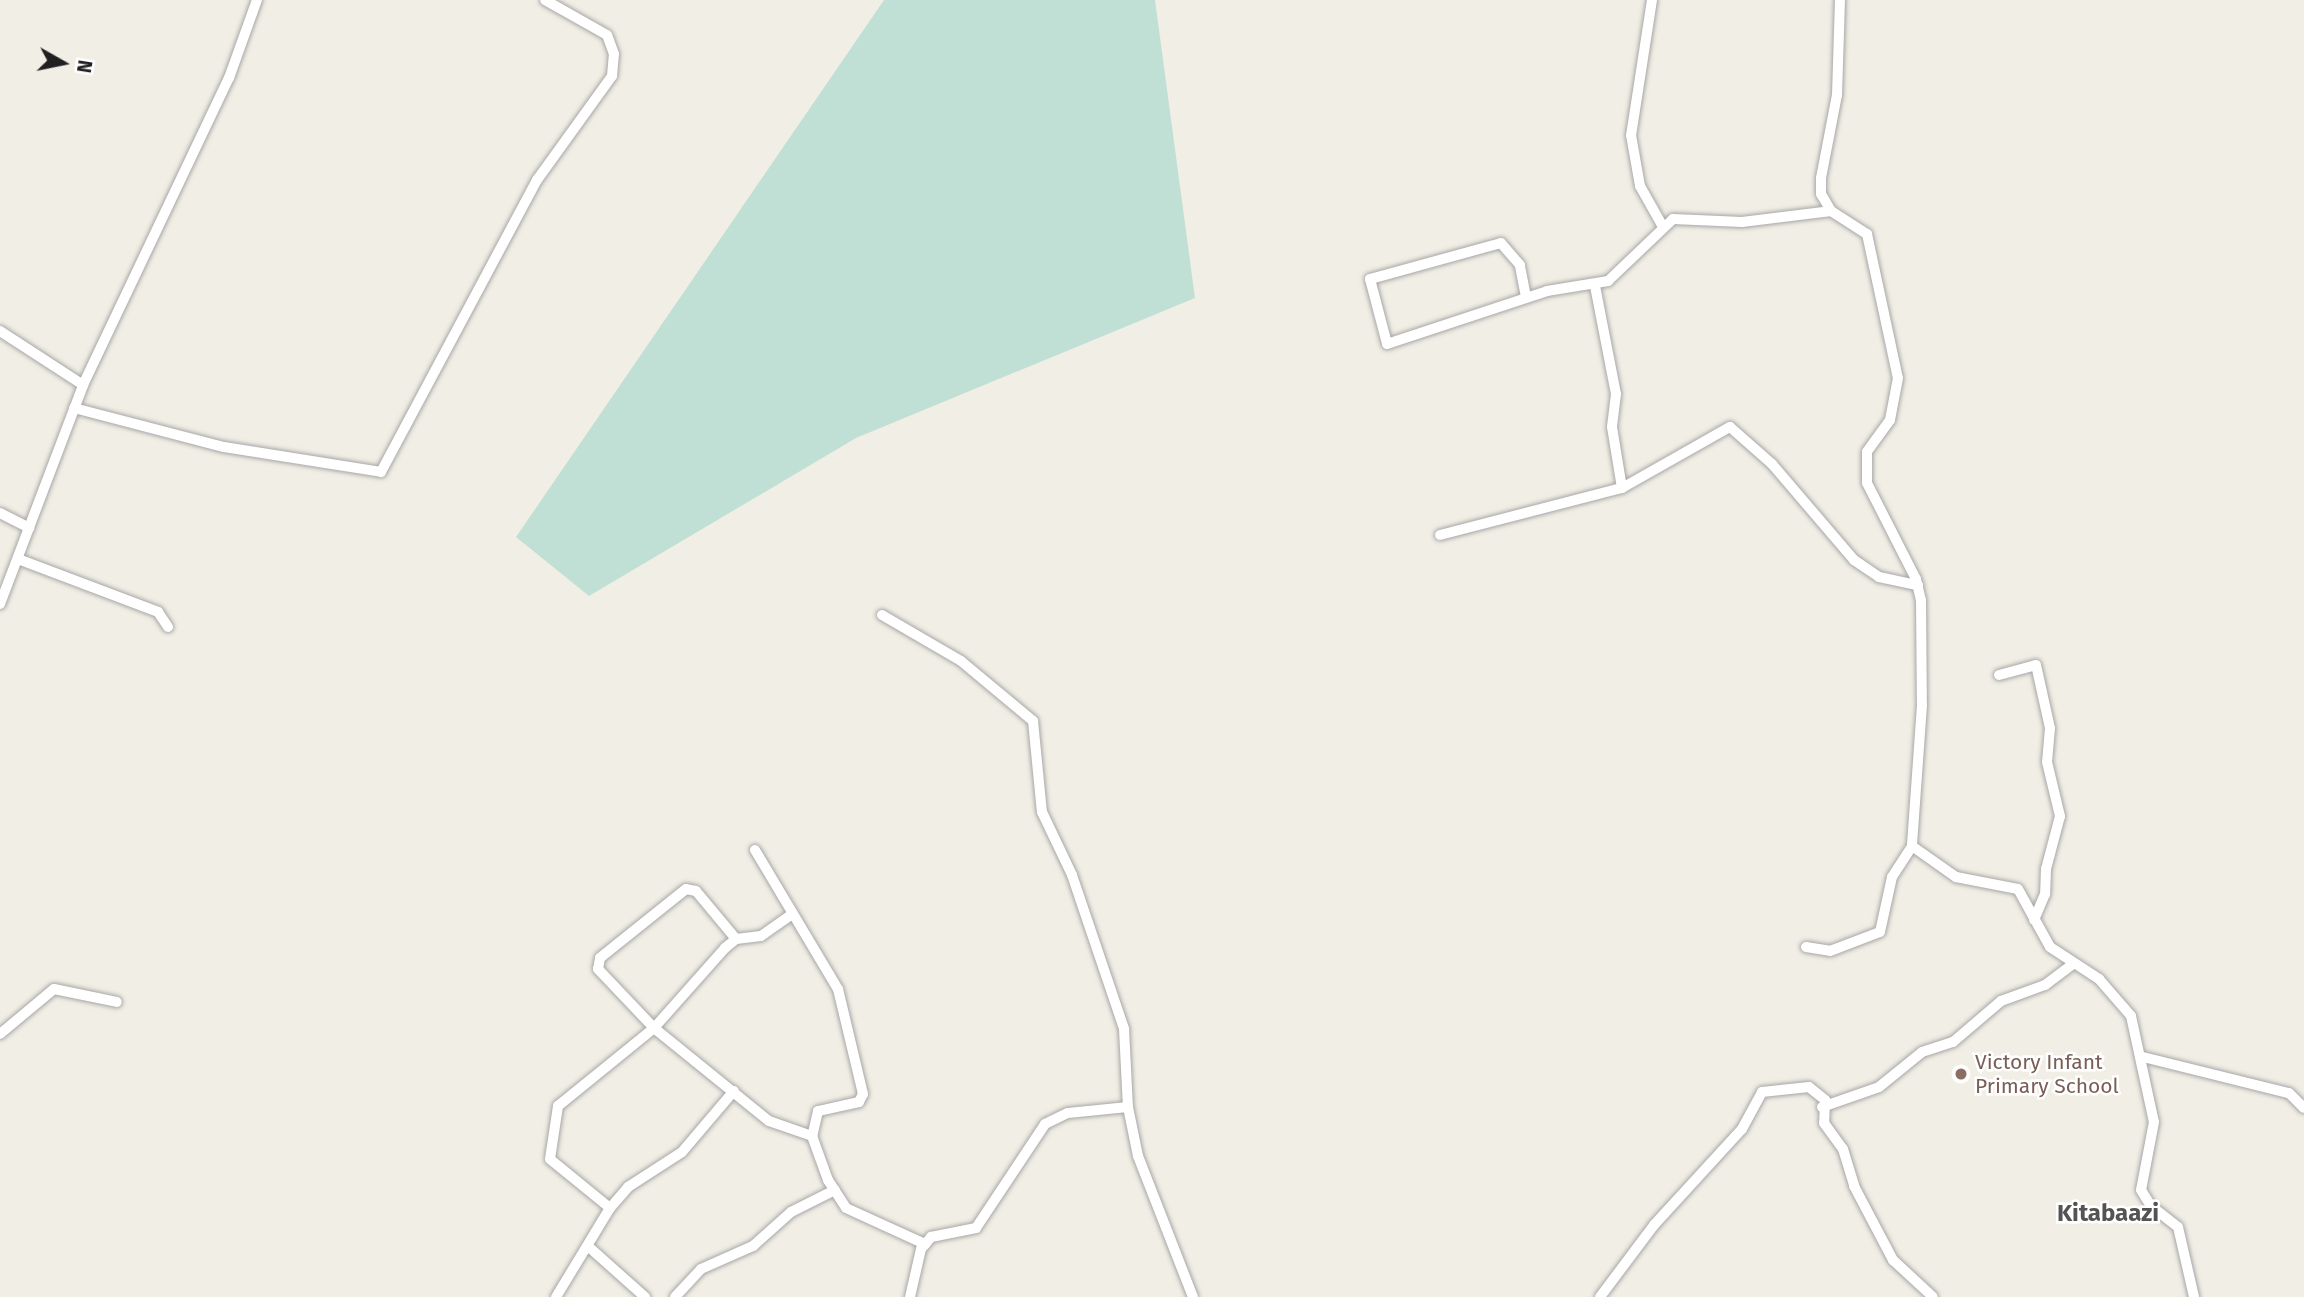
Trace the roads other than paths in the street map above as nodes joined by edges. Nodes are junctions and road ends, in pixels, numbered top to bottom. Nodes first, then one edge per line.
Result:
1 (257, 0) edge
2 (545, 0) edge
3 (1652, 0) edge
4 (1840, 0) edge
5 (1831, 211) junction
6 (1662, 225) junction
7 (1595, 286) junction
8 (1526, 297) junction
9 (0, 331) edge
10 (83, 385) junction
11 (74, 408) junction
12 (1622, 488) junction
13 (0, 513) edge
14 (29, 528) junction
15 (1440, 535) dead end
16 (18, 559) junction
17 (1918, 585) junction
18 (0, 604) edge
19 (882, 615) dead end
20 (168, 627) dead end
21 (1999, 675) dead end
22 (1912, 846) junction
23 (755, 850) dead end
24 (792, 914) junction
25 (2034, 920) junction
26 (736, 939) junction
27 (1806, 947) dead end
28 (2073, 964) junction
29 (117, 1002) dead end
30 (654, 1028) junction
31 (0, 1034) edge
32 (2143, 1057) junction
33 (734, 1091) junction
34 (1128, 1107) junction
35 (1822, 1107) junction
36 (2304, 1108) edge
37 (812, 1136) junction
38 (835, 1190) junction
39 (610, 1208) junction
40 (925, 1244) junction
41 (590, 1248) junction
42 (556, 1297) edge
43 (645, 1297) edge
44 (675, 1297) edge
45 (910, 1297) edge
46 (1193, 1297) edge
47 (1600, 1297) edge
48 (1933, 1297) edge
49 (2194, 1297) edge

1 - 10 street
2 - 11 street
3 - 6 street
4 - 5 street
5 - 6 street
5 - 17 street
6 - 7 street
7 - 8 street
7 - 12 street
8 - 8 street
9 - 10 street
10 - 11 street
11 - 14 street
12 - 15 street
12 - 17 street
13 - 14 street
14 - 16 street
16 - 18 street
16 - 20 street
17 - 22 street
19 - 34 street
21 - 25 street
22 - 25 street
22 - 27 street
23 - 24 street
24 - 26 street
24 - 37 street
25 - 28 street
26 - 30 street
26 - 30 street
28 - 32 street
28 - 35 street
29 - 31 street
30 - 33 street
30 - 39 street
32 - 36 street
32 - 49 street
33 - 37 street
33 - 39 street
34 - 40 street
34 - 46 street
35 - 47 street
35 - 48 street
37 - 38 street
38 - 40 street
38 - 44 street
39 - 41 street
40 - 45 street
41 - 42 street
41 - 43 street

